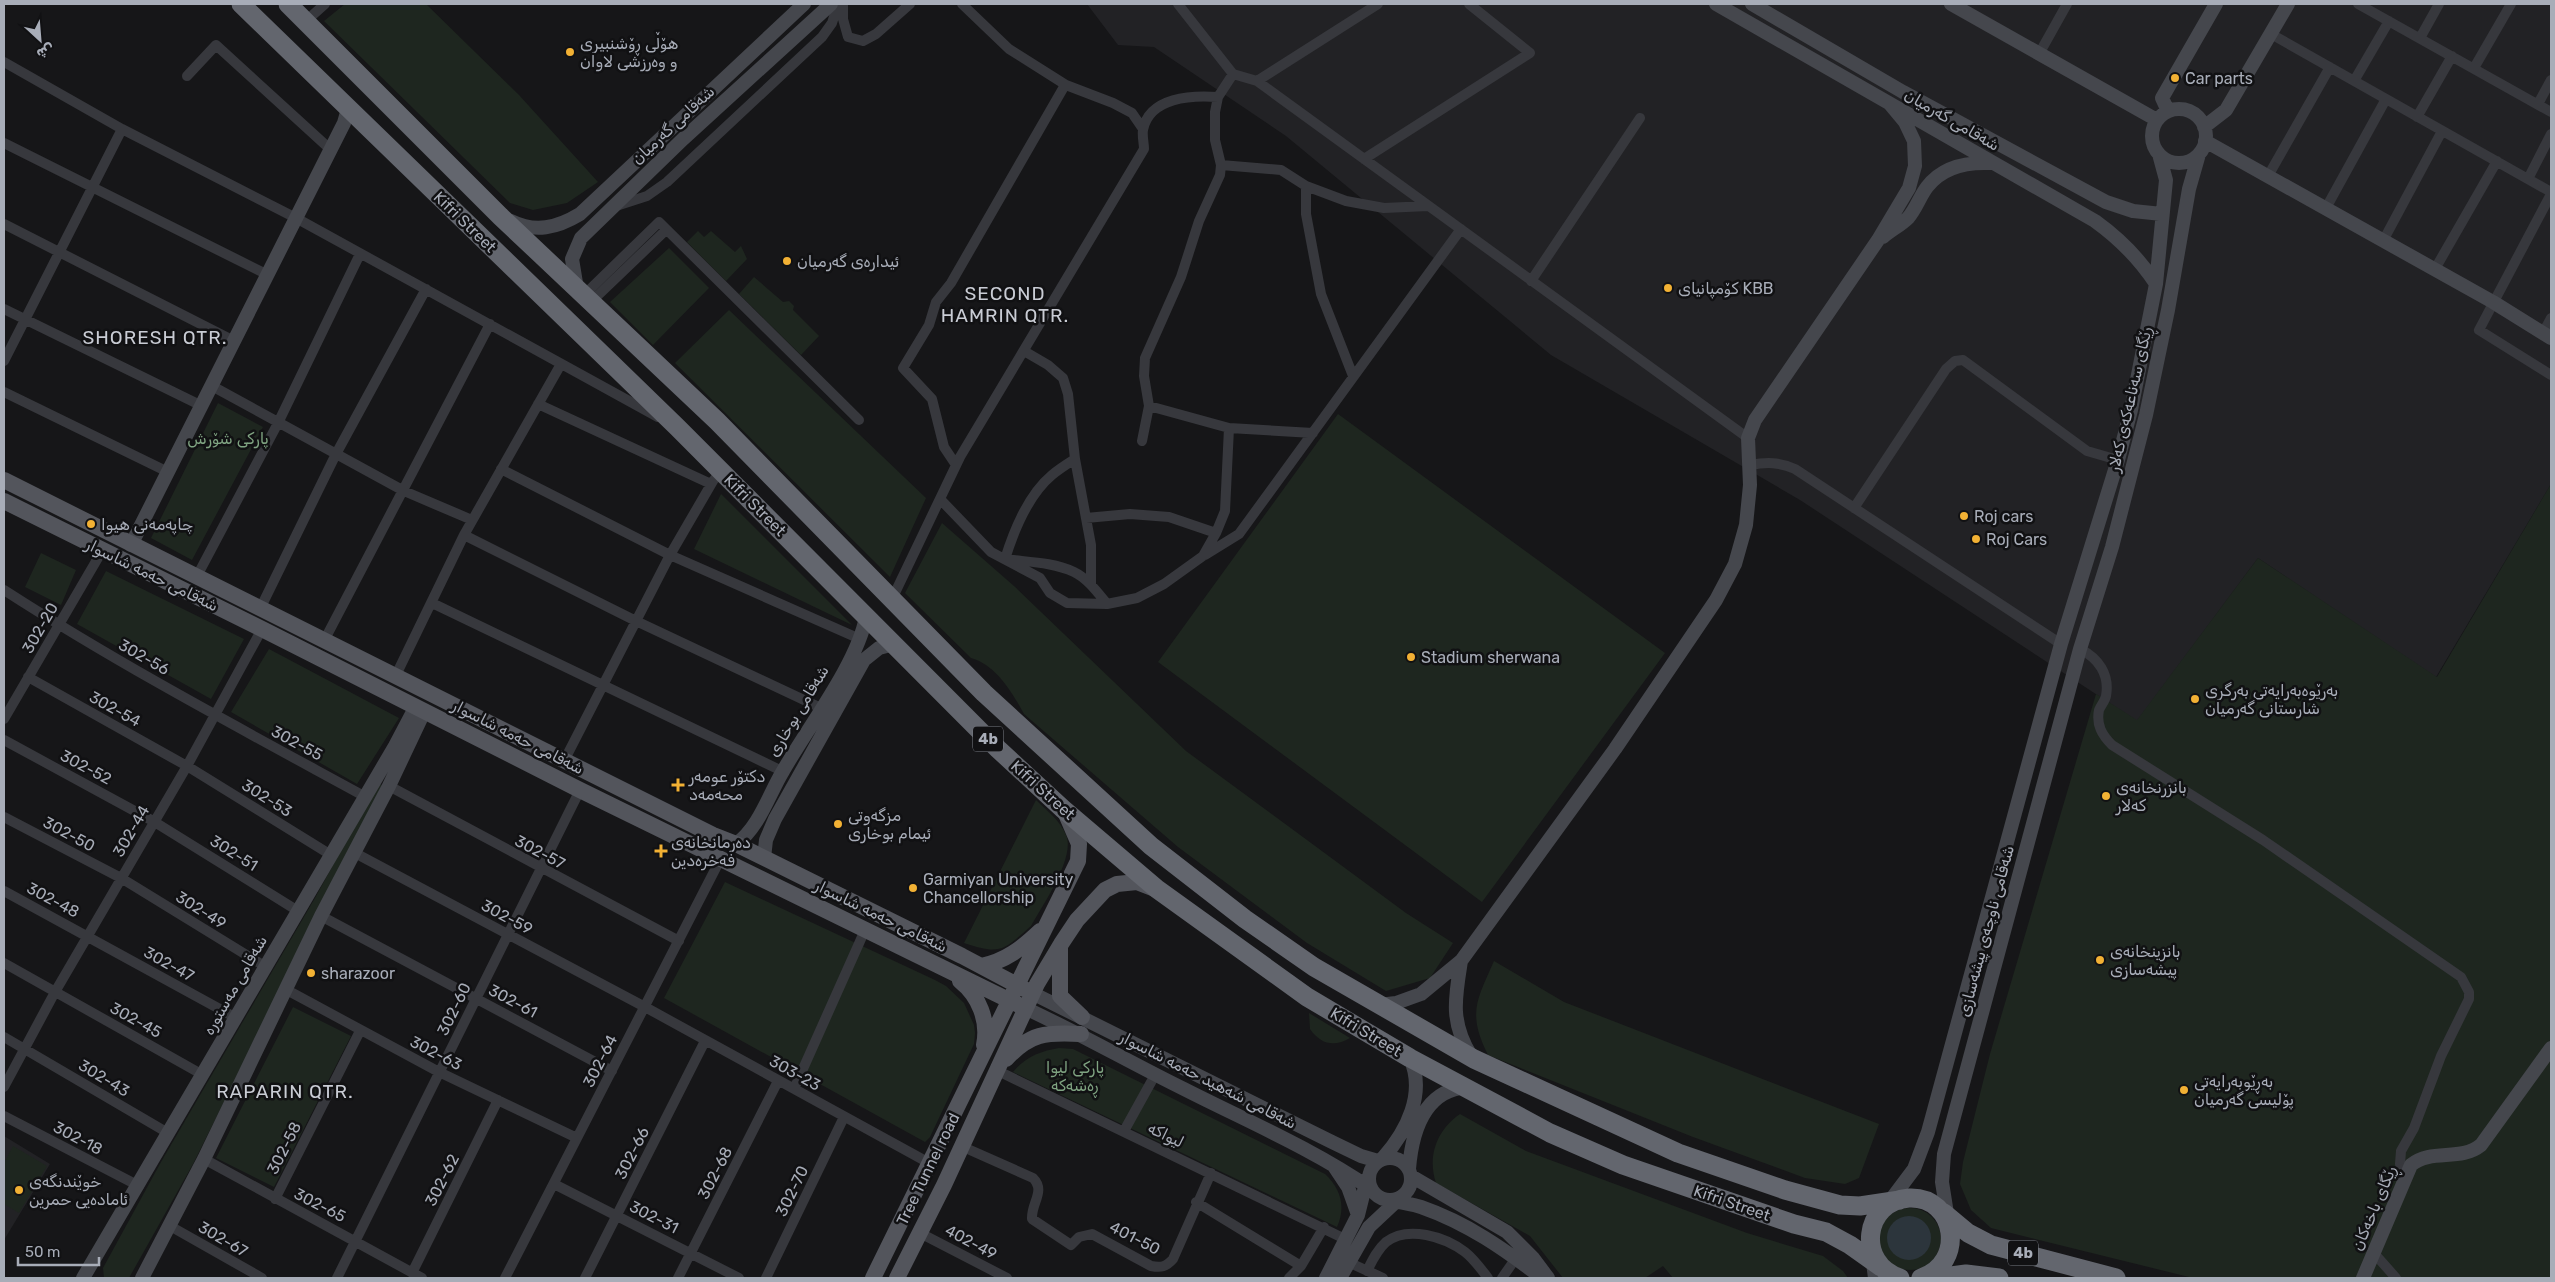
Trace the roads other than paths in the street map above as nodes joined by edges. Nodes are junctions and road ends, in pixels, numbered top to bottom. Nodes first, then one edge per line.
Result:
1 (241, 4) edge
2 (288, 4) edge
3 (325, 4) edge
4 (804, 4) edge
5 (844, 4) edge
6 (910, 4) edge
7 (962, 4) edge
8 (1178, 4) edge
9 (1378, 4) edge
10 (1469, 4) edge
11 (1716, 4) edge
12 (1752, 4) edge
13 (1951, 4) edge
14 (2066, 4) edge
15 (2216, 4) edge
16 (2288, 4) edge
17 (2359, 4) edge
18 (2439, 4) edge
19 (2511, 4) edge
20 (835, 7) edge
21 (1779, 19) junction
22 (2389, 20) junction
23 (306, 21) junction
24 (844, 29) junction
25 (2271, 34) junction
26 (1770, 35) junction
27 (2420, 38) junction
28 (2039, 54) junction
29 (2452, 56) junction
30 (4, 62) edge
31 (2330, 67) junction
32 (2474, 68) junction
33 (1233, 74) junction
34 (187, 76) dead end
35 (2551, 80) edge
36 (1257, 81) junction
37 (2354, 81) junction
38 (1065, 85) junction
39 (1218, 97) junction
40 (2386, 99) junction
41 (1890, 104) junction
42 (2538, 104) junction
43 (348, 109) junction
44 (2168, 111) junction
45 (2551, 112) edge
46 (2417, 116) junction
47 (1640, 118) dead end
48 (2157, 120) junction
49 (2204, 127) junction
50 (122, 129) junction
51 (1143, 129) junction
52 (2442, 131) junction
53 (2551, 134) edge
54 (2205, 141) junction
55 (4, 143) edge
56 (331, 150) junction
57 (2159, 154) junction
58 (2199, 154) junction
59 (1364, 159) junction
60 (2497, 162) junction
61 (1992, 163) junction
62 (1221, 165) junction
63 (2268, 176) junction
64 (2528, 179) junction
65 (1306, 186) junction
66 (93, 187) junction
67 (2078, 187) junction
68 (2551, 193) edge
69 (1428, 206) junction
70 (2067, 206) junction
71 (612, 207) junction
72 (2326, 208) junction
73 (2162, 214) junction
74 (500, 216) junction
75 (296, 218) junction
76 (4, 224) edge
77 (1460, 229) junction
78 (1878, 240) junction
79 (2384, 241) junction
80 (60, 252) junction
81 (360, 254) junction
82 (2435, 270) junction
83 (268, 275) junction
84 (1531, 281) junction
85 (2156, 284) junction
86 (426, 290) junction
87 (584, 295) junction
88 (2493, 302) junction
89 (4, 308) edge
90 (2551, 318) edge
91 (25, 319) junction
92 (490, 324) junction
93 (2547, 335) edge
94 (234, 341) junction
95 (1024, 351) junction
96 (4, 361) edge
97 (561, 364) junction
98 (2551, 375) edge
99 (1354, 376) junction
100 (212, 386) junction
101 (4, 392) edge
102 (538, 404) junction
103 (202, 406) junction
104 (1149, 406) junction
105 (859, 420) dead end
106 (278, 423) junction
107 (677, 427) junction
108 (1229, 428) junction
109 (1312, 433) junction
110 (1748, 438) junction
111 (1142, 441) dead end
112 (336, 454) junction
113 (1075, 459) junction
114 (2118, 460) junction
115 (956, 465) junction
116 (1750, 465) junction
117 (500, 470) junction
118 (168, 472) junction
119 (716, 478) junction
120 (4, 480) edge
121 (404, 491) junction
122 (940, 499) junction
123 (4, 501) edge
124 (1854, 508) junction
125 (1086, 518) junction
126 (472, 520) junction
127 (1216, 533) junction
128 (464, 535) junction
129 (131, 545) junction
130 (102, 551) junction
131 (670, 555) junction
132 (1204, 556) junction
133 (1005, 559) junction
134 (196, 578) junction
135 (1091, 585) junction
136 (4, 590) edge
137 (893, 597) junction
138 (432, 603) junction
139 (1107, 604) junction
140 (260, 609) junction
141 (866, 616) junction
142 (636, 621) junction
143 (58, 626) junction
144 (262, 629) junction
145 (325, 639) junction
146 (894, 644) junction
147 (2061, 644) junction
148 (2080, 648) junction
149 (860, 650) junction
150 (396, 675) junction
151 (28, 678) junction
152 (602, 686) junction
153 (987, 696) junction
154 (821, 708) junction
155 (419, 710) junction
156 (215, 716) junction
157 (967, 718) junction
158 (4, 719) edge
159 (4, 740) edge
160 (400, 749) junction
161 (564, 760) junction
162 (187, 766) junction
163 (782, 771) junction
164 (389, 786) junction
165 (580, 790) junction
166 (364, 796) junction
167 (1063, 809) junction
168 (761, 811) junction
169 (4, 817) edge
170 (775, 819) junction
171 (153, 821) junction
172 (713, 835) junction
173 (736, 844) junction
174 (355, 853) junction
175 (331, 855) junction
176 (714, 855) junction
177 (764, 858) junction
178 (540, 869) junction
179 (121, 878) junction
180 (1157, 889) junction
181 (4, 891) edge
182 (298, 911) junction
183 (320, 916) junction
184 (1047, 924) junction
185 (865, 930) junction
186 (508, 934) junction
187 (88, 935) junction
188 (679, 941) junction
189 (1061, 944) junction
190 (1462, 961) junction
191 (4, 963) edge
192 (981, 966) junction
193 (266, 967) junction
194 (948, 972) junction
195 (1018, 985) junction
196 (285, 989) junction
197 (55, 992) junction
198 (476, 999) junction
199 (1010, 1000) junction
200 (1029, 1001) junction
201 (1378, 1005) junction
202 (645, 1007) junction
203 (1082, 1017) junction
204 (236, 1018) junction
205 (360, 1031) junction
206 (1081, 1034) junction
207 (4, 1037) edge
208 (705, 1041) junction
209 (24, 1048) junction
210 (2551, 1048) edge
211 (981, 1058) junction
212 (1410, 1058) junction
213 (1474, 1059) junction
214 (996, 1070) junction
215 (612, 1071) junction
216 (439, 1072) junction
217 (1155, 1074) junction
218 (203, 1075) junction
219 (778, 1081) junction
220 (4, 1087) edge
221 (1468, 1087) junction
222 (794, 1089) junction
223 (498, 1100) junction
224 (4, 1116) edge
225 (844, 1117) junction
226 (1124, 1131) junction
227 (168, 1133) junction
228 (577, 1138) junction
229 (961, 1146) junction
230 (204, 1159) junction
231 (1381, 1159) junction
232 (1332, 1163) junction
233 (931, 1164) junction
234 (1211, 1173) junction
235 (1410, 1173) junction
236 (2405, 1176) junction
237 (554, 1184) junction
238 (1368, 1184) junction
239 (139, 1186) junction
240 (275, 1199) junction
241 (1397, 1199) junction
242 (1196, 1202) junction
243 (1892, 1202) junction
244 (617, 1215) junction
245 (1358, 1215) junction
246 (1946, 1217) junction
247 (170, 1226) junction
248 (1324, 1227) junction
249 (1507, 1232) junction
250 (920, 1233) junction
251 (1345, 1239) junction
252 (356, 1240) junction
253 (1498, 1244) junction
254 (99, 1251) junction
255 (2373, 1252) junction
256 (691, 1253) junction
257 (1516, 1258) junction
258 (151, 1262) junction
259 (1348, 1262) junction
260 (1875, 1265) edge
261 (1301, 1266) junction
262 (1367, 1271) junction
263 (412, 1273) junction
264 (1931, 1277) edge
265 (82, 1278) edge
266 (96, 1278) edge
267 (136, 1278) edge
268 (142, 1278) edge
269 (262, 1278) edge
270 (337, 1278) edge
271 (422, 1278) edge
272 (506, 1278) edge
273 (585, 1278) edge
274 (678, 1278) edge
275 (740, 1278) edge
276 (766, 1278) edge
277 (873, 1278) edge
278 (897, 1278) edge
279 (1007, 1278) edge
280 (1290, 1278) edge
281 (1326, 1278) edge
282 (1340, 1278) edge
283 (1382, 1278) edge
284 (1488, 1278) edge
285 (1502, 1278) edge
286 (1543, 1278) edge
287 (1548, 1278) edge
288 (1900, 1278) edge
289 (1999, 1278) edge
290 (2116, 1278) edge
291 (2363, 1278) edge
292 (2396, 1278) edge

1 - 43 highway, Kifri Street / 4b
2 - 23 highway, Kifri Street / 4b
3 - 23 street
4 - 74 main road, شەقامی گەرمیان
5 - 24 street
6 - 24 street
7 - 38 street
8 - 33 street
9 - 36 street
10 - 59 street
11 - 26 main road, شەقامی گەرمیان
12 - 21 main road, شەقامی گەرمیان
13 - 28 main road
14 - 28 street
15 - 44 main road
16 - 25 main road
17 - 22 street
18 - 27 street
19 - 32 street
20 - 24 street
20 - 71 main road, شەقامی گەرمیان
20 - 71 street
21 - 26 main road
21 - 67 main road, شەقامی گەرمیان
22 - 27 street
22 - 37 street
23 - 74 highway, Kifri Street / 4b
25 - 31 street
25 - 49 main road
26 - 41 main road, شەقامی گەرمیان
27 - 29 street
28 - 48 main road
29 - 32 street
29 - 46 street
30 - 50 street
31 - 37 street
31 - 63 street
32 - 42 street
33 - 36 street
33 - 39 street
34 - 56 street
35 - 42 street
36 - 59 street
37 - 40 street
38 - 51 street
38 - 115 street
39 - 51 street
39 - 62 street
40 - 46 street
40 - 72 street
41 - 61 main road, شەقامی گەرمیان
41 - 78 main road
42 - 45 street
43 - 56 main road
43 - 107 highway, Kifri Street / 4b
44 - 48 main road
44 - 49 main road
46 - 52 street
47 - 84 street
48 - 57 main road
49 - 54 main road
50 - 66 street
50 - 75 street
51 - 95 street
52 - 60 street
52 - 79 street
53 - 64 street
54 - 58 main road
54 - 63 main road
55 - 66 street
56 - 75 main road
57 - 58 main road
57 - 73 main road, ڕێگای سەناعەکەی کەلار
58 - 148 main road, ڕێگای سەناعەکەی کەلار
59 - 69 street
60 - 64 street
60 - 82 street
61 - 70 main road, شەقامی گەرمیان
61 - 78 main road
62 - 65 street
62 - 104 street
63 - 72 main road
64 - 68 street
65 - 69 street
65 - 99 street
66 - 80 street
66 - 83 street
67 - 70 main road
67 - 73 main road, شەقامی گەرمیان
68 - 88 street
69 - 77 street
70 - 85 main road, شەقامی گەرمیان
71 - 87 main road, شەقامی گەرمیان
72 - 79 main road
73 - 85 main road, ڕێگای سەناعەکەی کەلار
74 - 87 highway, Kifri Street / 4b
75 - 81 street
75 - 83 main road
76 - 80 street
77 - 84 street
77 - 99 street
78 - 110 main road
79 - 82 main road
80 - 91 street
80 - 94 street
81 - 86 street
81 - 106 street
82 - 88 main road
83 - 94 main road
84 - 110 street
85 - 114 main road, ڕێگای سەناعەکەی کەلار
86 - 92 street
86 - 112 street
87 - 105 street
87 - 137 highway, Kifri Street / 4b
88 - 93 main road
88 - 98 street
89 - 91 street
90 - 93 street
91 - 96 street
91 - 103 street
92 - 97 street
92 - 121 street
94 - 100 main road
95 - 113 street
95 - 115 street
97 - 102 street
97 - 107 street
99 - 109 street
100 - 103 main road
100 - 106 street
101 - 118 street
102 - 117 street
102 - 119 street
103 - 118 main road
104 - 108 street
104 - 111 street
106 - 112 street
106 - 134 street
107 - 119 highway, Kifri Street / 4b
108 - 109 street
108 - 127 street
109 - 132 street
110 - 116 main road
112 - 121 street
112 - 140 street
113 - 125 street
113 - 133 street
114 - 124 street
114 - 147 main road, ڕێگای سەناعەکەی کەلار
115 - 122 street
116 - 124 street
116 - 190 main road
117 - 126 street
117 - 131 street
118 - 129 main road
119 - 131 street
119 - 141 highway, Kifri Street / 4b
120 - 129 main road, شەقامی حەمە شاسوار
121 - 126 street
121 - 145 street
122 - 133 street
122 - 137 street
123 - 130 main road, شەقامی حەمە شاسوار
124 - 147 street
125 - 127 street
125 - 135 street
126 - 128 street
127 - 132 street
128 - 138 street
128 - 142 street
129 - 134 main road, شەقامی حەمە شاسوار
130 - 143 street, 302-20
130 - 144 main road, شەقامی حەمە شاسوار
131 - 142 street
131 - 149 street
132 - 139 street
133 - 135 street
133 - 139 street
134 - 140 main road, شەقامی حەمە شاسوار
135 - 139 street
136 - 143 street, 302-56
137 - 153 highway, Kifri Street / 4b
138 - 150 street
138 - 152 street
140 - 145 main road, شەقامی حەمە شاسوار
141 - 146 highway, Kifri Street / 4b
141 - 149 main road, شەقامی بوخاری
142 - 152 street
142 - 154 street
143 - 151 street, 302-20
143 - 156 street, 302-56
144 - 155 main road, شەقامی حەمە شاسوار
144 - 156 street, 302-44
145 - 150 main road, شەقامی حەمە شاسوار
146 - 149 main road, شەقامی بوخاری
146 - 157 highway, Kifri Street / 4b
147 - 148 main road
147 - 243 main road, شەقامی ناوچەی پیشەسازی
148 - 236 street
148 - 246 main road, شەقامی ناوچەی پیشەسازی
149 - 154 main road, شەقامی بوخاری
149 - 170 main road, شەقامی بوخاری
150 - 161 main road, شەقامی حەمە شاسوار
151 - 158 street, 302-20
151 - 162 street, 302-54
152 - 161 street
152 - 163 street
153 - 157 highway
153 - 201 highway, Kifri Street / 4b
154 - 163 main road, شەقامی بوخاری
155 - 160 main road, شەقامی مەستورە
155 - 165 main road, شەقامی حەمە شاسوار
156 - 162 street, 302-44
156 - 166 street, 302-55
157 - 167 highway, Kifri Street / 4b
159 - 171 street, 302-52
160 - 164 main road, شەقامی مەستورە
160 - 166 main road, شەقامی مەستورە
161 - 172 main road, شەقامی حەمە شاسوار
162 - 171 street, 302-44
162 - 175 street, 302-53
163 - 168 main road, شەقامی بوخاری
164 - 174 main road, شەقامی مەستورە
164 - 178 street, 302-57
165 - 176 main road, شەقامی حەمە شاسوار
165 - 178 street, 302-60
166 - 175 main road, شەقامی مەستورە
167 - 180 highway, Kifri Street / 4b
167 - 184 main road
168 - 170 main road
168 - 173 main road, شەقامی بوخاری
169 - 179 street, 302-50
170 - 177 main road, شەقامی بوخاری
171 - 179 street, 302-44
171 - 182 street, 302-51
172 - 173 main road, شەقامی حەمە شاسوار
172 - 176 main road
173 - 177 main road, شەقامی حەمە شاسوار
174 - 183 main road, شەقامی مەستورە
174 - 186 street, 302-59
175 - 182 main road, شەقامی مەستورە
176 - 185 main road, شەقامی حەمە شاسوار
176 - 188 street, 302-64
177 - 192 main road, شەقامی حەمە شاسوار
178 - 186 street, 302-60
178 - 188 street, 302-57
179 - 187 street, 302-44
179 - 193 street, 302-49
180 - 189 main road, Tree Tunnel road
180 - 212 highway, Kifri Street / 4b
181 - 187 street, 302-48
182 - 193 main road, شەقامی مەستورە
183 - 196 main road, شەقامی مەستورە
183 - 198 street, 302-61
184 - 192 main road
184 - 195 main road
185 - 194 main road, شەقامی حەمە شاسوار
185 - 222 street
186 - 198 street, 302-60
186 - 202 street, 302-59
187 - 197 street, 302-44
187 - 204 street, 302-47
188 - 202 street, 302-64
189 - 200 main road, Tree Tunnel road
189 - 203 main road
190 - 201 main road
190 - 213 main road
191 - 197 street, 302-45
192 - 195 main road, شەقامی حەمە شاسوار
193 - 204 main road, شەقامی مەستورە
194 - 199 main road, شەقامی حەمە شاسوار
194 - 211 main road
195 - 199 main road
195 - 200 main road, شەقامی حەمە شاسوار
196 - 205 street, 302-63
196 - 230 main road, شەقامی مەستورە
197 - 209 street, 302-44
197 - 218 street, 302-45
198 - 215 street, 302-61
198 - 216 street, 302-60
199 - 200 main road, شەقامی حەمە شاسوار
199 - 211 main road
200 - 203 main road, شەقامی شەهید حەمە شاسوار
200 - 206 main road, شەقامی شەهید حەمە شاسوار
200 - 214 main road, Tree Tunnel road
201 - 213 highway, Kifri Street / 4b
202 - 208 street, 303-23
202 - 215 street, 302-64
203 - 231 main road, شەقامی شەهید حەمە شاسوار
204 - 218 main road, شەقامی مەستورە
205 - 216 street, 302-63
205 - 240 street, 302-58
206 - 214 main road
206 - 217 main road, شەقامی شەهید حەمە شاسوار
207 - 209 street
208 - 219 street, 303-23
208 - 244 street, 302-66
209 - 220 street, 302-44
209 - 227 street, 302-43
210 - 236 main road, ڕێگای باخەکان
211 - 233 main road, Tree Tunnel road
212 - 221 highway, Kifri Street / 4b
212 - 231 main road
213 - 243 highway, Kifri Street / 4b
214 - 226 street, لیواکە
214 - 229 main road, Tree Tunnel road
215 - 228 street, 302-64
216 - 223 street, 302-63
216 - 252 street, 302-60
217 - 226 street
217 - 232 main road, شەقامی شەهید حەمە شاسوار
218 - 227 main road, شەقامی مەستورە
219 - 222 street, 303-23
219 - 256 street, 302-68
221 - 235 main road
221 - 260 highway, Kifri Street / 4b
222 - 225 street, 303-23
223 - 228 street, 302-63
223 - 263 street, 302-62
224 - 239 street, 302-18
225 - 233 street, 303-23
225 - 276 street, 302-70
226 - 234 street, لیواکە
227 - 239 main road, شەقامی مەستورە
228 - 237 street, 302-64
229 - 242 street, 401-50
229 - 250 main road, Tree Tunnel road
230 - 240 street, 302-65
230 - 247 main road, شەقامی مەستورە
231 - 235 main road
231 - 238 main road
232 - 238 main road, شەقامی شەهید حەمە شاسوار
232 - 245 main road
233 - 277 main road, Tree Tunnel road
234 - 242 street, 401-50
234 - 248 street, لیواکە
235 - 241 main road
235 - 249 main road
236 - 255 main road, ڕێگای باخەکان
237 - 244 street, 302-31
237 - 272 street, 302-64
238 - 241 main road
238 - 245 main road
239 - 254 main road, شەقامی مەستورە
240 - 252 street, 302-65
241 - 253 main road
241 - 259 main road
242 - 261 street
243 - 246 highway, Kifri Street
243 - 260 highway
244 - 256 street, 302-31
244 - 273 street, 302-66
245 - 251 main road
246 - 264 highway
246 - 290 highway, 4b
247 - 258 main road, شەقامی مەستورە
247 - 269 street, 302-67
248 - 251 street, لیواکە
248 - 261 street
249 - 253 main road
249 - 287 main road
250 - 278 main road, Tree Tunnel road
250 - 279 street, 402-49
251 - 281 main road
252 - 263 street, 302-65
252 - 270 street
253 - 257 main road
254 - 265 main road, شەقامی مەستورە
254 - 266 main road
255 - 291 main road, ڕێگای باخەکان
255 - 292 street
256 - 274 street, 302-68
256 - 275 street, 302-31
257 - 285 street
257 - 286 main road
258 - 267 main road
258 - 268 main road, شەقامی مەستورە
259 - 262 street
259 - 282 main road
260 - 288 highway, Kifri Street
261 - 280 street
262 - 283 street
262 - 284 street
263 - 271 street, 302-65
264 - 289 highway, 4b

